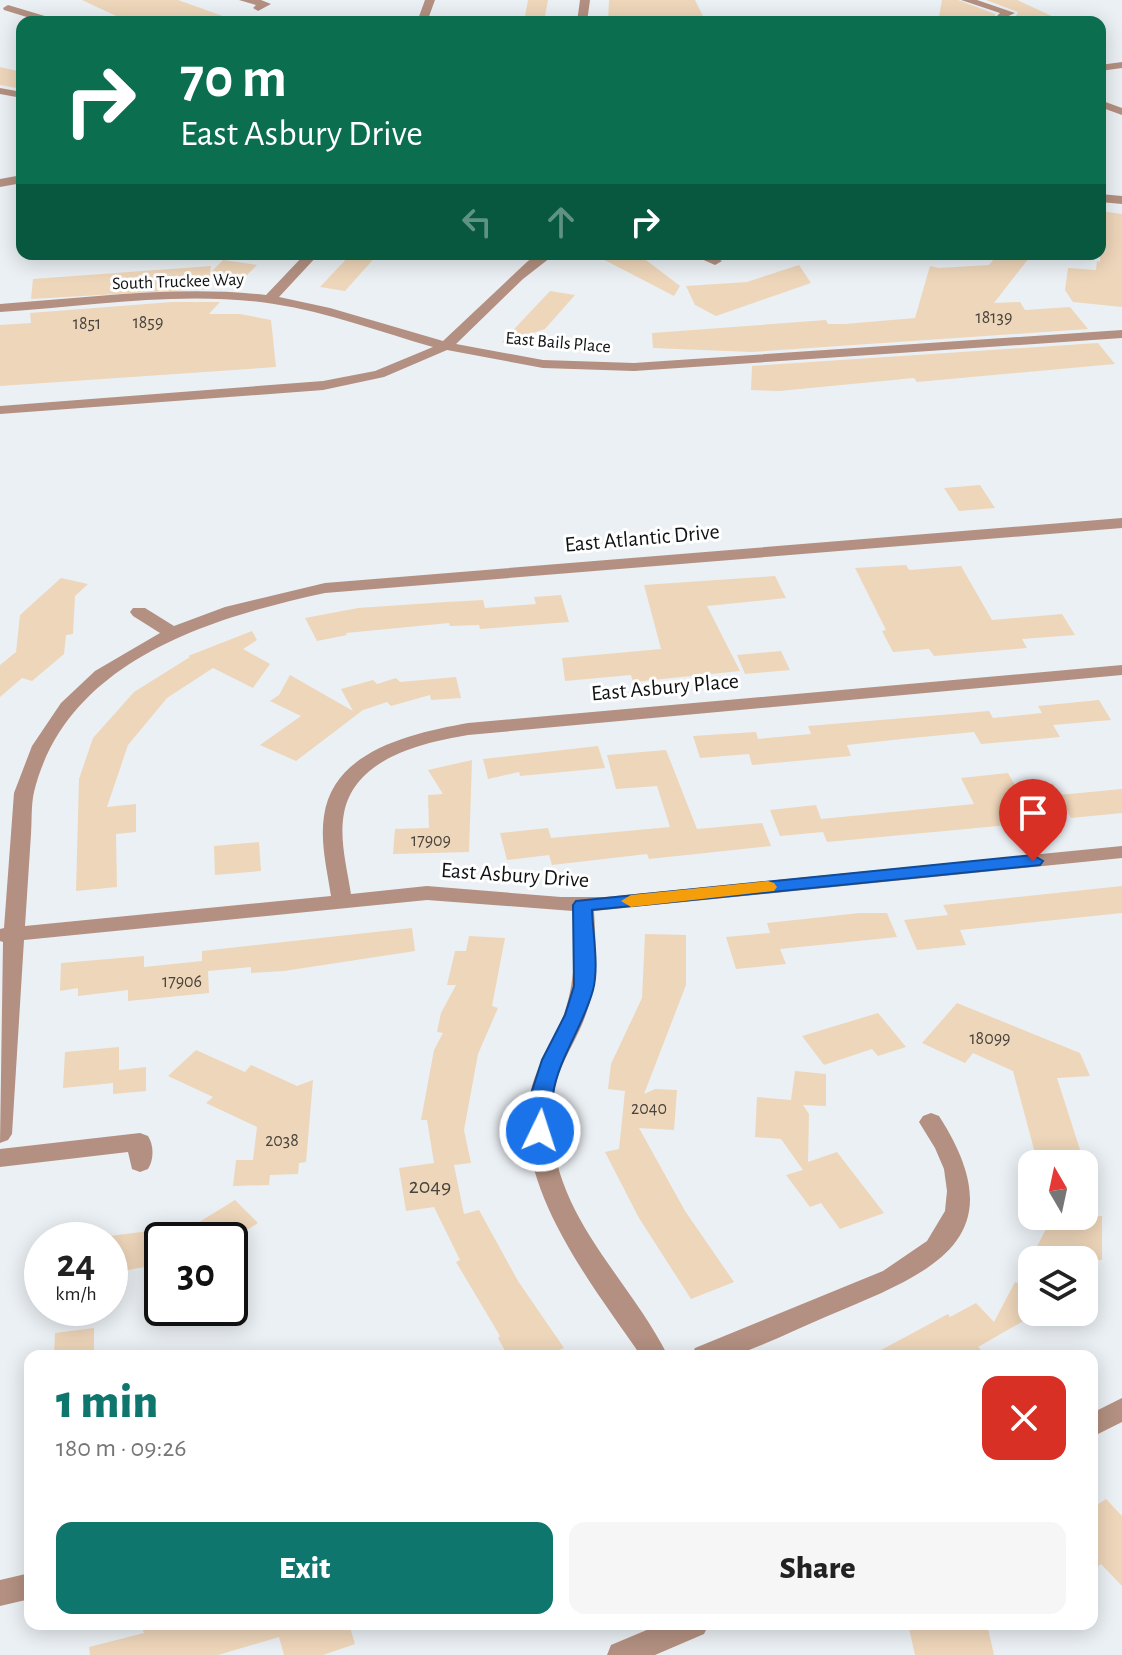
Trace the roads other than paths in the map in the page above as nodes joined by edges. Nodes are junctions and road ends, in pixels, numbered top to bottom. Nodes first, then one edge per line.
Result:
1 (34, 0) edge
2 (244, 0) edge
3 (966, 0) edge
4 (258, 8) dead end
5 (4, 10) edge
6 (29, 16) edge
7 (1002, 16) dead end
8 (306, 260) edge
9 (538, 260) edge
10 (270, 299) junction
11 (0, 308) edge
12 (1122, 334) edge
13 (446, 346) junction
14 (0, 410) edge
15 (1122, 523) edge
16 (139, 612) dead end
17 (172, 633) junction
18 (1122, 670) edge
19 (1122, 852) edge
20 (342, 901) junction
21 (583, 905) junction
22 (7, 934) edge
23 (931, 1122) dead end
24 (0, 1134) edge
25 (0, 1158) edge
26 (140, 1163) dead end
27 (651, 1350) edge
28 (718, 1350) edge
29 (1122, 1409) edge
30 (1098, 1423) edge
31 (24, 1587) edge
32 (0, 1593) edge
33 (680, 1630) edge
34 (622, 1655) edge

1 - 5 street
2 - 4 street
3 - 7 street
5 - 6 street
8 - 10 street
9 - 13 street
10 - 11 street, South Truckee Way
10 - 13 street, South Truckee Way
12 - 13 street, East Bails Place
13 - 14 street
15 - 17 street, East Atlantic Drive
16 - 17 street
17 - 22 street, East Atlantic Drive
18 - 20 street, East Asbury Place
19 - 21 street, East Asbury Drive
20 - 21 street, East Asbury Drive
20 - 22 street, East Asbury Drive
21 - 27 street
22 - 24 street, East Atlantic Drive
23 - 28 street
25 - 26 street
29 - 30 street
31 - 32 street
33 - 34 street

